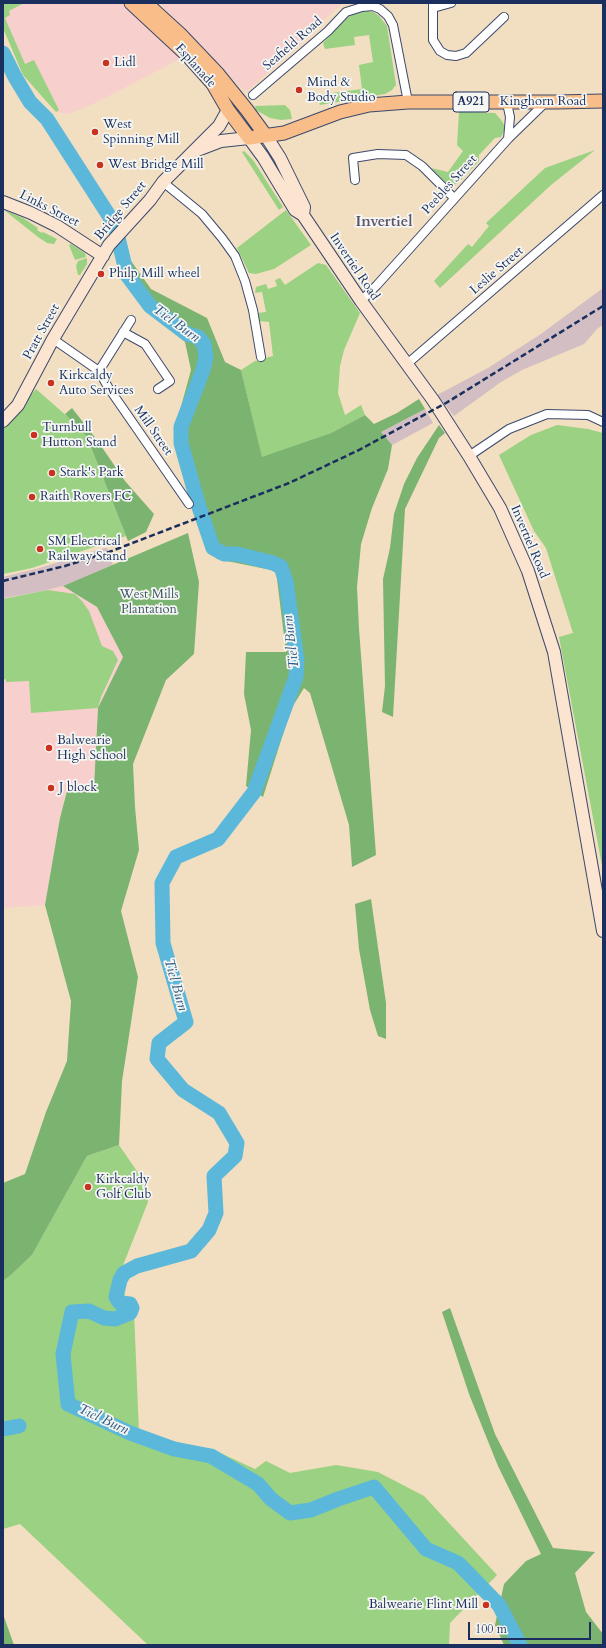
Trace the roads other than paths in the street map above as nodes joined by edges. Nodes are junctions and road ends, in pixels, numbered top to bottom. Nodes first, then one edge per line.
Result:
1 (131, 3) edge
2 (146, 3) edge
3 (451, 3) edge
4 (373, 5) edge
5 (433, 6) edge
6 (504, 17) dead end
7 (253, 95) dead end
8 (603, 101) edge
9 (408, 102) junction
10 (546, 102) junction
11 (507, 103) junction
12 (228, 110) junction
13 (247, 110) junction
14 (266, 136) junction
15 (249, 138) junction
16 (508, 139) junction
17 (195, 151) junction
18 (263, 157) junction
19 (355, 180) dead end
20 (163, 182) junction
21 (603, 195) edge
22 (454, 198) junction
23 (3, 202) edge
24 (303, 215) junction
25 (103, 256) junction
26 (361, 301) junction
27 (131, 320) dead end
28 (123, 332) junction
29 (53, 339) junction
30 (261, 357) dead end
31 (407, 364) junction
32 (100, 371) junction
33 (158, 389) dead end
34 (3, 421) edge
35 (603, 422) edge
36 (469, 456) junction
37 (189, 504) dead end
38 (603, 931) edge

1 - 12 main road, Esplanade
2 - 13 main road, Esplanade
3 - 5 street
4 - 7 street, Seafield Road
4 - 9 street, Seafield Road
5 - 6 street
8 - 10 main road, Kinghorn Road / A921
9 - 11 main road, Kinghorn Road / A921
9 - 14 main road, Kinghorn Road / A921
10 - 11 main road, Kinghorn Road / A921
10 - 16 street, Peebles Street
11 - 16 street
12 - 15 main road, Esplanade
12 - 17 main road, Bridge Street
13 - 14 main road, Esplanade
13 - 15 main road
14 - 15 main road, Kinghorn Road / A921
14 - 18 main road
14 - 24 main road, Invertiel Road
15 - 17 main road, Bridge Street
15 - 18 main road, Invertiel Road
16 - 22 street, Peebles Street
17 - 20 main road, Bridge Street
18 - 24 main road, Invertiel Road
19 - 22 street
20 - 25 main road, Bridge Street
20 - 30 street
21 - 31 street, Leslie Street
22 - 26 street, Peebles Street
23 - 25 main road, Links Street
24 - 26 main road, Invertiel Road
25 - 29 main road, Pratt Street
26 - 31 main road, Invertiel Road
27 - 28 street
28 - 32 street
28 - 33 street
29 - 32 street, Mill Street
29 - 34 main road, Pratt Street
31 - 36 main road, Invertiel Road
32 - 37 street, Mill Street
35 - 36 street
36 - 38 main road, Invertiel Road

